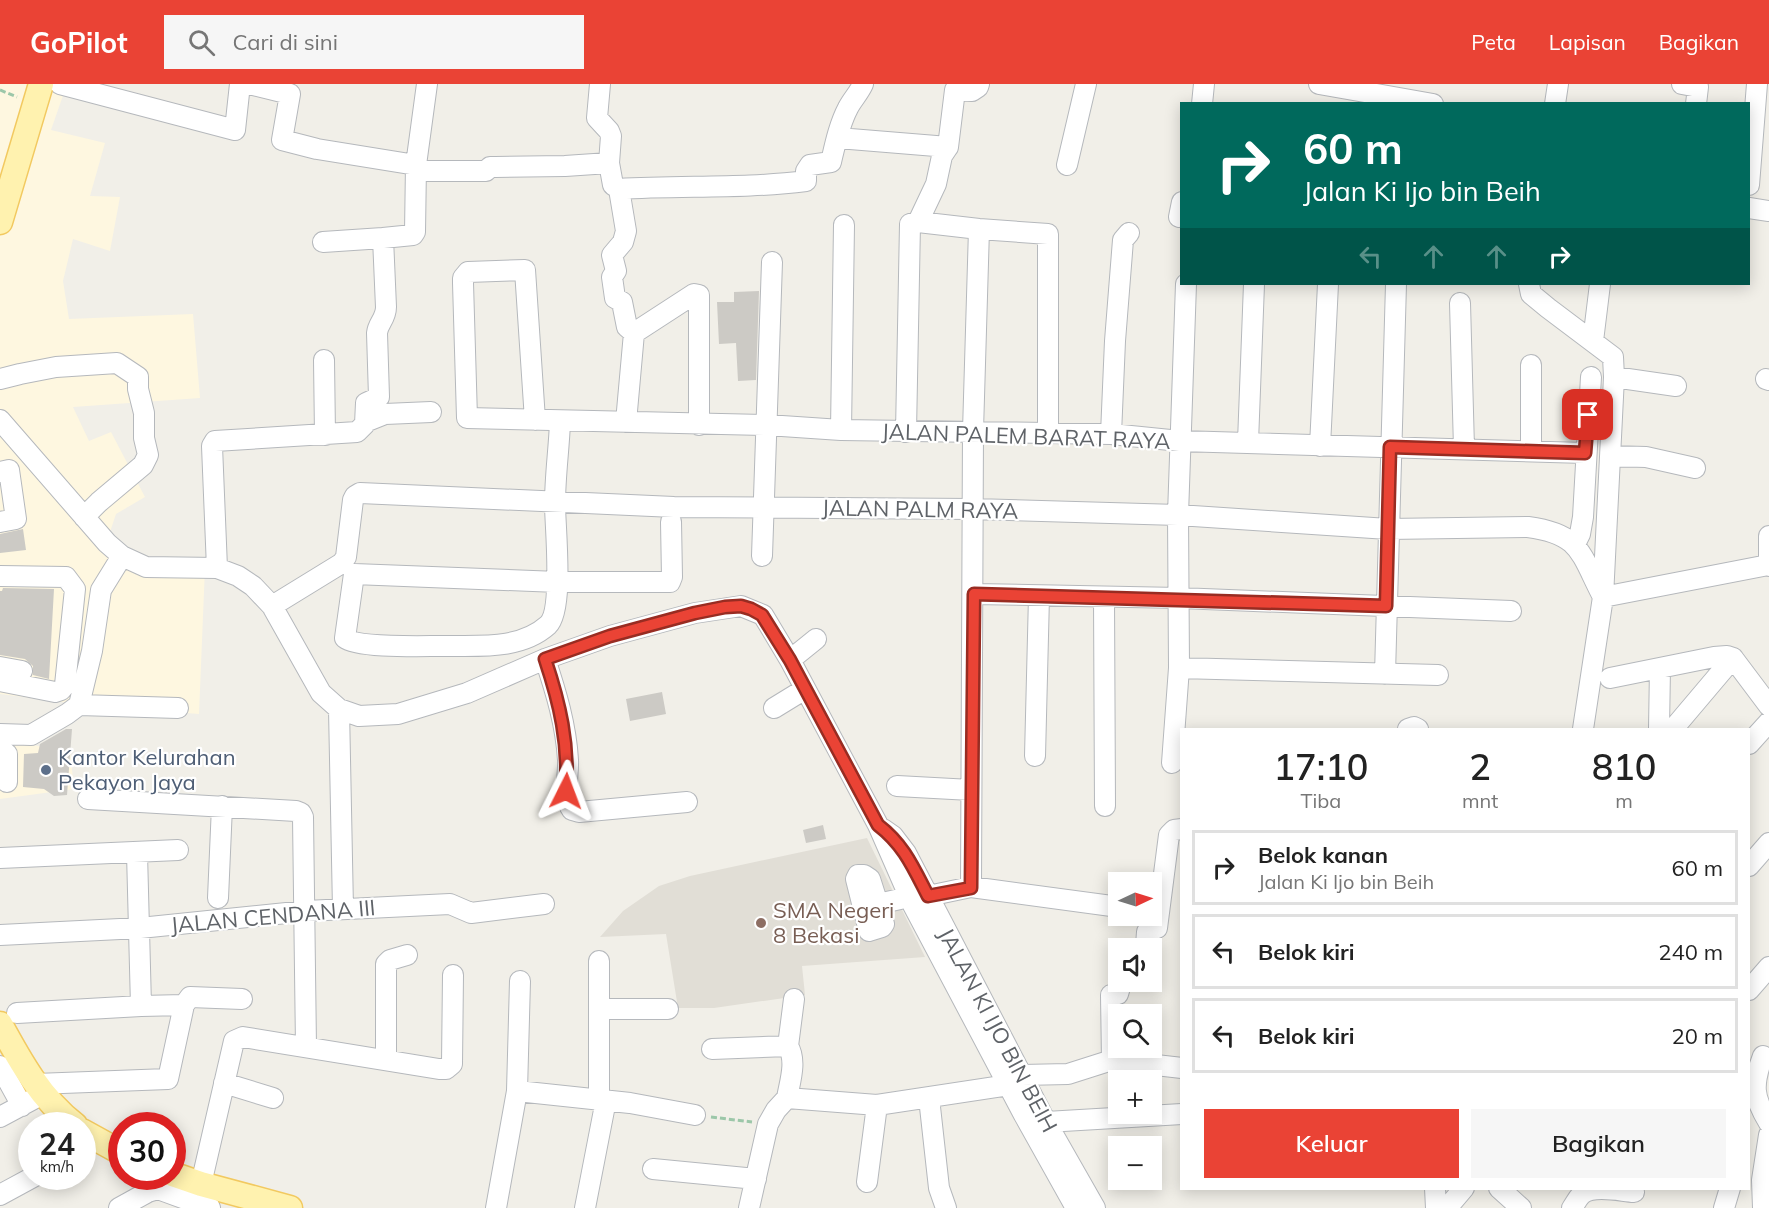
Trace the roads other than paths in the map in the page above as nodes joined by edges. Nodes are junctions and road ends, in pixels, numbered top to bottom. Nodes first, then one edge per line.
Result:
1 (41, 84) edge
2 (60, 84) edge
3 (240, 84) edge
4 (249, 84) edge
5 (427, 84) edge
6 (600, 84) edge
7 (863, 84) edge
8 (979, 84) edge
9 (1086, 84) edge
10 (1204, 84) edge
11 (1318, 84) edge
12 (1558, 84) edge
13 (1682, 84) edge
14 (1757, 84) edge
15 (1380, 89) edge
16 (1202, 102) edge
17 (1425, 102) edge
18 (1555, 102) edge
19 (1696, 102) edge
20 (838, 138) junction
21 (948, 147) junction
22 (609, 163) junction
23 (1067, 165) dead end
24 (416, 168) junction
25 (1750, 172) edge
26 (619, 189) junction
27 (1750, 208) edge
28 (1769, 211) edge
29 (0, 222) edge
30 (918, 222) junction
31 (844, 225) dead end
32 (979, 229) junction
33 (1129, 233) dead end
34 (383, 238) junction
35 (323, 242) dead end
36 (772, 262) dead end
37 (1186, 285) edge
38 (1254, 285) edge
39 (1328, 285) edge
40 (1396, 285) edge
41 (1529, 285) edge
42 (1600, 285) edge
43 (1460, 303) dead end
44 (634, 333) junction
45 (1593, 341) junction
46 (324, 360) dead end
47 (1531, 365) dead end
48 (1591, 377) dead end
49 (1614, 377) junction
50 (0, 379) edge
51 (1676, 387) dead end
52 (431, 412) dead end
53 (0, 420) edge
54 (535, 420) junction
55 (560, 422) junction
56 (626, 422) junction
57 (365, 423) junction
58 (699, 425) junction
59 (767, 425) junction
60 (841, 430) junction
61 (973, 431) junction
62 (906, 432) junction
63 (1048, 433) junction
64 (1111, 434) junction
65 (325, 435) junction
66 (1180, 441) junction
67 (1248, 442) junction
68 (1320, 446) junction
69 (1390, 447) junction
70 (1464, 448) junction
71 (1531, 451) junction
72 (1585, 453) junction
73 (1610, 456) junction
74 (1695, 468) dead end
75 (0, 472) edge
76 (555, 503) junction
77 (762, 507) junction
78 (973, 509) junction
79 (1178, 515) junction
80 (84, 517) junction
81 (0, 522) edge
82 (670, 522) dead end
83 (1388, 529) junction
84 (1769, 536) edge
85 (1575, 544) junction
86 (122, 556) junction
87 (762, 556) dead end
88 (1768, 565) edge
89 (217, 568) junction
90 (0, 576) edge
91 (558, 582) junction
92 (974, 594) junction
93 (1039, 596) junction
94 (1603, 597) junction
95 (1104, 598) junction
96 (1179, 598) junction
97 (272, 606) junction
98 (1386, 606) junction
99 (1511, 610) dead end
100 (816, 639) dead end
101 (1733, 658) junction
102 (545, 659) junction
103 (790, 660) junction
104 (0, 667) edge
105 (1179, 668) junction
106 (1660, 668) junction
107 (22, 671) dead end
108 (1385, 674) junction
109 (1438, 675) dead end
110 (1610, 678) dead end
111 (0, 681) edge
112 (805, 689) junction
113 (55, 692) junction
114 (35, 696) dead end
115 (78, 705) junction
116 (1769, 706) edge
117 (178, 708) dead end
118 (774, 708) dead end
119 (339, 709) junction
120 (1769, 722) edge
121 (1583, 728) edge
122 (1659, 728) edge
123 (1674, 728) edge
124 (0, 734) edge
125 (1178, 742) edge
126 (1750, 743) edge
127 (0, 753) edge
128 (1035, 756) dead end
129 (1172, 763) dead end
130 (7, 782) dead end
131 (897, 786) dead end
132 (971, 790) junction
133 (88, 799) dead end
134 (687, 802) dead end
135 (222, 806) junction
136 (1105, 806) dead end
137 (1180, 829) edge
138 (1769, 843) edge
139 (178, 850) dead end
140 (137, 853) junction
141 (0, 858) edge
142 (1750, 865) edge
143 (971, 888) junction
144 (919, 896) junction
145 (218, 898) dead end
146 (544, 904) dead end
147 (878, 904) dead end
148 (1108, 906) edge
149 (344, 909) junction
150 (306, 911) junction
151 (140, 928) junction
152 (0, 935) edge
153 (1147, 938) edge
154 (407, 956) dead end
155 (599, 961) dead end
156 (1769, 967) edge
157 (453, 975) dead end
158 (520, 981) dead end
159 (1750, 989) edge
160 (1119, 992) edge
161 (242, 999) dead end
162 (794, 999) dead end
163 (184, 1005) junction
164 (141, 1006) junction
165 (599, 1009) junction
166 (668, 1009) dead end
167 (8, 1018) edge
168 (788, 1046) junction
169 (306, 1047) junction
170 (712, 1049) dead end
171 (1760, 1054) edge
172 (386, 1059) junction
173 (1112, 1060) junction
174 (0, 1066) edge
175 (1180, 1068) edge
176 (1015, 1080) junction
177 (224, 1083) junction
178 (517, 1091) junction
179 (34, 1095) junction
180 (273, 1098) dead end
181 (787, 1098) junction
182 (929, 1098) junction
183 (602, 1099) junction
184 (877, 1105) junction
185 (58, 1112) edge
186 (1180, 1114) edge
187 (695, 1115) road end
188 (0, 1117) edge
189 (1769, 1123) edge
190 (1039, 1125) junction
191 (1769, 1135) edge
192 (653, 1169) dead end
193 (186, 1179) edge
194 (756, 1179) junction
195 (1756, 1179) edge
196 (867, 1182) dead end
197 (201, 1184) junction
198 (18, 1185) edge
199 (1435, 1190) edge
200 (1462, 1190) edge
201 (1501, 1190) edge
202 (1592, 1190) edge
203 (1601, 1190) edge
204 (1729, 1190) edge
205 (0, 1195) edge
206 (1634, 1196) edge
207 (119, 1208) edge
208 (210, 1208) edge
209 (290, 1208) edge
210 (496, 1208) edge
211 (585, 1208) edge
212 (749, 1208) edge
213 (946, 1208) edge
214 (1076, 1208) edge
215 (1095, 1208) edge
216 (1436, 1208) edge
217 (1447, 1208) edge
218 (1521, 1208) edge
219 (1572, 1208) edge
220 (1724, 1208) edge
221 (1763, 1208) edge

1 - 29 main road
2 - 3 street
4 - 24 street
5 - 24 street
6 - 22 street
7 - 20 street
8 - 21 street
9 - 23 street
10 - 16 street
11 - 15 street
12 - 18 street
13 - 19 street
14 - 25 street
15 - 17 street
20 - 21 street
20 - 26 street
21 - 30 street
22 - 24 street
22 - 26 street
24 - 34 street
26 - 44 street
27 - 28 street
30 - 32 street
30 - 62 street
31 - 60 street
32 - 61 street
32 - 63 street
33 - 64 street
34 - 35 street
34 - 57 street
36 - 59 street
37 - 66 street
38 - 67 street
39 - 68 street
40 - 69 street
41 - 45 street
42 - 45 street
43 - 70 street
44 - 56 street
44 - 58 street
45 - 49 street
46 - 65 street
47 - 71 street
48 - 72 street
49 - 51 street
49 - 73 street
50 - 80 street
52 - 57 street
53 - 80 street
54 - 54 street, JALAN PALEM BARAT RAYA
54 - 55 street, JALAN PALEM BARAT RAYA
55 - 56 street, JALAN PALEM BARAT RAYA
55 - 76 street
56 - 58 street, JALAN PALEM BARAT RAYA
57 - 65 street
58 - 59 street, JALAN PALEM BARAT RAYA
59 - 60 street, JALAN PALEM BARAT RAYA
59 - 77 street
60 - 62 street, JALAN PALEM BARAT RAYA
61 - 62 street, JALAN PALEM BARAT RAYA
61 - 63 street, JALAN PALEM BARAT RAYA
61 - 78 street
63 - 64 street, JALAN PALEM BARAT RAYA
64 - 66 street, JALAN PALEM BARAT RAYA
65 - 89 street
66 - 67 street, JALAN PALEM BARAT RAYA
66 - 79 street
67 - 68 street, JALAN PALEM BARAT RAYA
68 - 69 street, JALAN PALEM BARAT RAYA
69 - 70 street, JALAN PALEM BARAT RAYA
69 - 83 street
70 - 71 street, JALAN PALEM BARAT RAYA
71 - 72 street, JALAN PALEM BARAT RAYA
72 - 85 street
73 - 74 street
73 - 94 street
75 - 81 street
76 - 77 street, JALAN PALM RAYA
76 - 91 street
76 - 97 street, JALAN PALM RAYA
77 - 78 street, JALAN PALM RAYA
77 - 87 street
78 - 79 street, JALAN PALM RAYA
78 - 92 street
79 - 83 street, JALAN PALM RAYA
79 - 96 street
80 - 86 street
82 - 91 street
83 - 85 street, JALAN PALM RAYA
83 - 98 street
84 - 88 street
85 - 94 street
86 - 89 street
86 - 115 street
88 - 94 street
89 - 97 street
90 - 113 street
91 - 91 street
92 - 93 street
92 - 132 street
93 - 95 street
93 - 128 street
94 - 121 street
95 - 96 street
95 - 136 street
96 - 98 street
96 - 105 street
97 - 119 street
98 - 99 street
98 - 108 street
100 - 103 street
101 - 106 street
101 - 116 street
101 - 123 street
102 - 103 street, JALAN KI IJO BIN BEIH
102 - 119 street, JALAN KI IJO BIN BEIH
102 - 134 street
103 - 112 street, JALAN KI IJO BIN BEIH
104 - 107 street
105 - 108 street
105 - 125 street
106 - 110 street
106 - 122 street
108 - 109 street
111 - 113 street
112 - 118 street
112 - 144 street, JALAN KI IJO BIN BEIH
113 - 114 street
115 - 117 street
115 - 124 street
119 - 149 street
120 - 126 street
125 - 129 street
127 - 130 street
131 - 132 street
132 - 143 street
133 - 135 street
135 - 145 street
135 - 150 street
137 - 153 street
138 - 142 street
139 - 140 street
140 - 141 street
140 - 151 street
143 - 144 street
143 - 148 street
144 - 147 street
144 - 176 street, JALAN KI IJO BIN BEIH
146 - 149 street, JALAN CENDANA III
149 - 150 street, JALAN CENDANA III
150 - 151 street, JALAN CENDANA III
150 - 169 street
151 - 152 street, JALAN CENDANA III
151 - 164 street
154 - 172 street
155 - 165 street
156 - 159 street
157 - 172 street
158 - 178 street
160 - 173 street
161 - 163 street
162 - 168 street
163 - 164 street
163 - 179 street
164 - 167 street
165 - 166 street
165 - 183 street
167 - 179 main road
168 - 170 street
168 - 181 street
169 - 172 street
169 - 177 street
171 - 189 street
173 - 175 street
173 - 176 street
174 - 179 street
176 - 182 street
176 - 190 street, JALAN KI IJO BIN BEIH
177 - 180 street
177 - 197 street
178 - 183 street
178 - 210 street
179 - 185 main road
179 - 188 street
181 - 184 street
181 - 194 street
182 - 184 street
182 - 213 street
183 - 187 street
183 - 211 street
184 - 196 street
186 - 190 street
190 - 214 street, JALAN KI IJO BIN BEIH
190 - 215 street, JALAN KI IJO BIN BEIH
191 - 195 street
192 - 194 street
193 - 197 main road
194 - 212 street
195 - 221 street
197 - 209 main road
198 - 205 street
199 - 216 street
200 - 217 street
201 - 218 street
202 - 219 street
203 - 206 street
204 - 220 street
207 - 208 street

